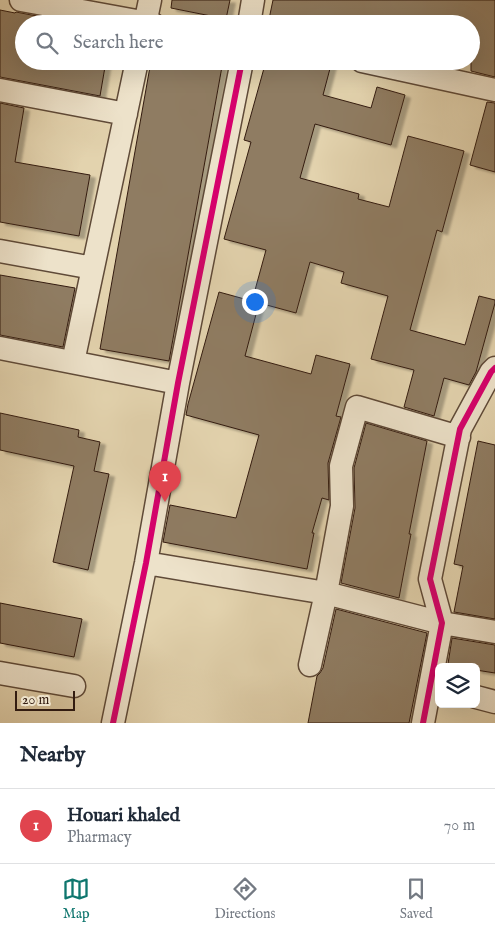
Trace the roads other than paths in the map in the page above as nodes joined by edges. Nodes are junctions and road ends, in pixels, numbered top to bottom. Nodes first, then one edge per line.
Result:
1 (21, 0) edge
2 (150, 0) edge
3 (253, 0) edge
4 (104, 15) edge
5 (149, 15) edge
6 (250, 15) edge
7 (135, 70) edge
8 (240, 70) edge
9 (403, 70) edge
10 (0, 90) edge
11 (495, 90) edge
12 (126, 114) junction
13 (0, 251) edge
14 (93, 268) junction
15 (0, 348) edge
16 (73, 362) junction
17 (494, 371) edge
18 (178, 383) junction
19 (459, 437) junction
20 (146, 563) junction
21 (326, 593) junction
22 (442, 622) junction
23 (495, 632) edge
24 (310, 665) dead end
25 (0, 673) edge
26 (74, 686) dead end
27 (434, 687) edge
28 (480, 698) edge
29 (495, 702) edge
30 (116, 723) edge
31 (423, 723) edge

1 - 4 street
2 - 5 street
3 - 6 street
7 - 12 street
8 - 18 street
9 - 11 street
10 - 12 street
12 - 14 street
13 - 14 street
14 - 16 street
15 - 16 street
16 - 18 street
17 - 19 street
18 - 20 street
19 - 21 street
19 - 22 street
20 - 21 street
20 - 30 street
21 - 22 street
21 - 24 street
22 - 23 street
22 - 27 street
25 - 26 street
27 - 31 street
28 - 29 street

